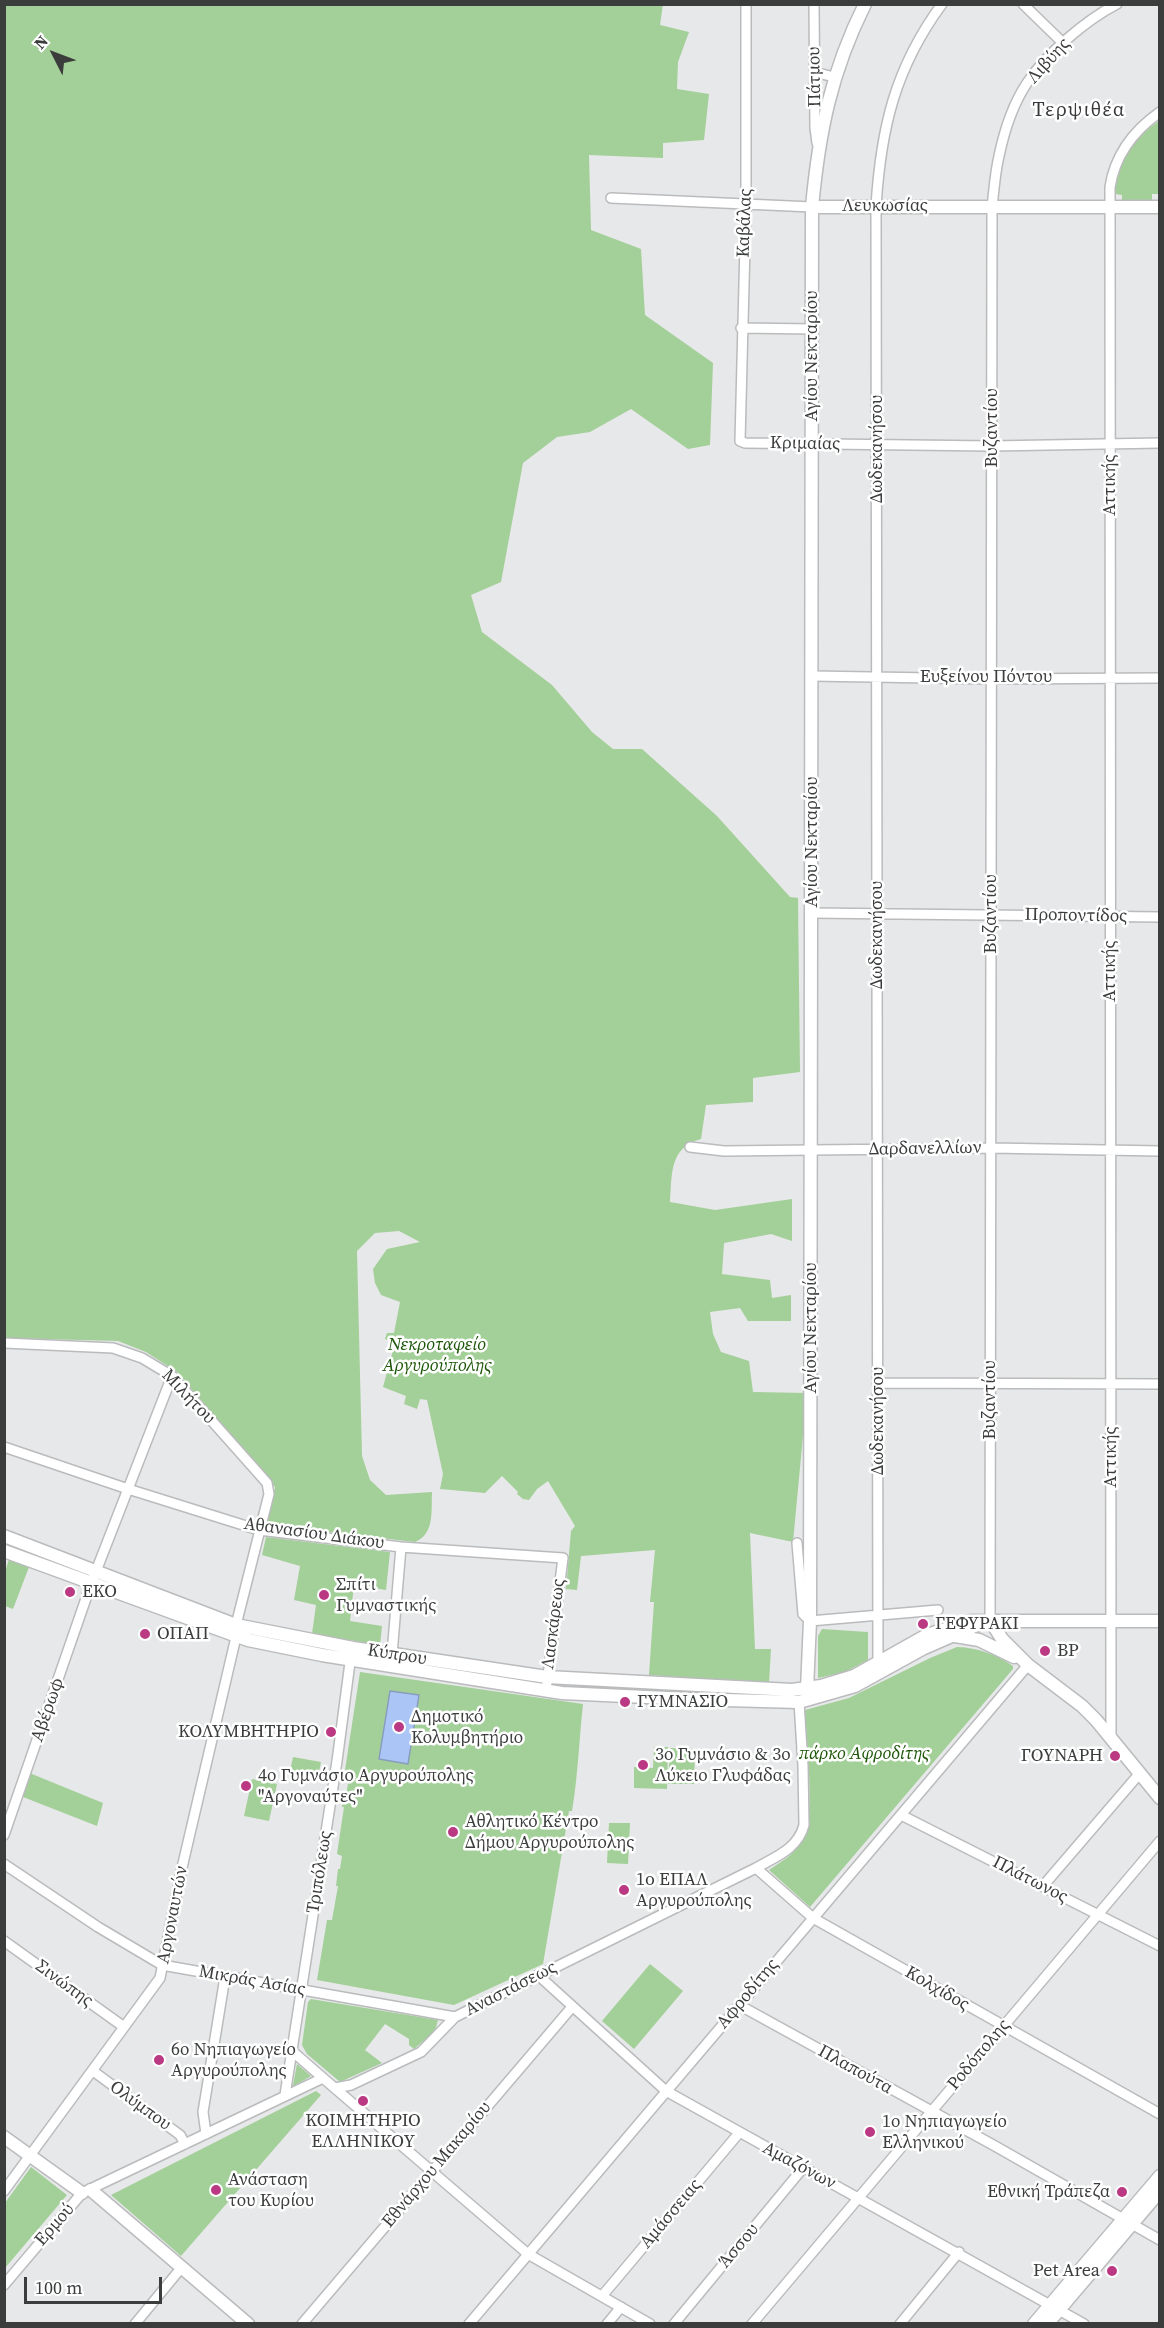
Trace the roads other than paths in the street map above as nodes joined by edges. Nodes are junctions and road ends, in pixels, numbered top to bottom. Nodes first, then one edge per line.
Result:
1 (746, 4) edge
2 (814, 4) edge
3 (866, 4) edge
4 (942, 4) edge
5 (1023, 4) edge
6 (1117, 4) edge
7 (1063, 43) junction
8 (814, 72) junction
9 (834, 77) junction
10 (1160, 112) edge
11 (818, 150) junction
12 (611, 198) dead end
13 (746, 205) junction
14 (876, 206) junction
15 (1110, 206) junction
16 (812, 207) junction
17 (992, 207) junction
18 (1160, 207) edge
19 (741, 328) junction
20 (813, 329) junction
21 (740, 441) joint
22 (1160, 443) edge
23 (812, 444) junction
24 (877, 444) junction
25 (1110, 444) junction
26 (992, 446) junction
27 (812, 675) junction
28 (877, 676) junction
29 (1110, 677) junction
30 (1160, 678) edge
31 (991, 679) junction
32 (812, 913) junction
33 (877, 914) junction
34 (991, 915) junction
35 (1110, 916) junction
36 (1160, 917) edge
37 (690, 1148) dead end
38 (991, 1148) junction
39 (877, 1149) junction
40 (811, 1150) junction
41 (1110, 1152) junction
42 (1160, 1152) edge
43 (5, 1346) edge
44 (172, 1376) junction
45 (878, 1383) junction
46 (990, 1384) junction
47 (1111, 1384) junction
48 (1160, 1384) edge
49 (4, 1447) edge
50 (128, 1489) junction
51 (259, 1530) junction
52 (4, 1536) edge
53 (797, 1543) dead end
54 (401, 1547) junction
55 (4, 1551) edge
56 (563, 1558) joint
57 (96, 1572) junction
58 (91, 1584) junction
59 (938, 1610) dead end
60 (878, 1614) junction
61 (990, 1620) junction
62 (810, 1621) junction
63 (1111, 1621) junction
64 (1160, 1621) edge
65 (236, 1631) junction
66 (952, 1636) junction
67 (351, 1654) junction
68 (392, 1654) junction
69 (878, 1664) junction
70 (1028, 1665) junction
71 (547, 1677) junction
72 (807, 1689) junction
73 (546, 1690) junction
74 (799, 1702) junction
75 (1111, 1737) junction
76 (1140, 1773) junction
77 (1160, 1798) edge
78 (901, 1815) junction
79 (4, 1835) edge
80 (1160, 1841) edge
81 (4, 1864) edge
82 (756, 1868) junction
83 (1043, 1886) junction
84 (1097, 1915) junction
85 (813, 1918) junction
86 (4, 1941) edge
87 (1160, 1946) edge
88 (162, 1965) junction
89 (538, 1975) junction
90 (225, 1977) junction
91 (302, 1989) junction
92 (739, 2005) junction
93 (572, 2007) junction
94 (455, 2017) junction
95 (1003, 2026) junction
96 (124, 2027) junction
97 (292, 2051) junction
98 (93, 2071) junction
99 (323, 2078) junction
100 (336, 2088) junction
101 (666, 2091) junction
102 (285, 2095) junction
103 (931, 2112) junction
104 (1160, 2114) edge
105 (739, 2133) junction
106 (206, 2134) junction
107 (4, 2137) edge
108 (185, 2144) junction
109 (30, 2157) junction
110 (803, 2168) junction
111 (433, 2170) junction
112 (1160, 2176) edge
113 (4, 2191) edge
114 (1160, 2191) edge
115 (87, 2192) junction
116 (858, 2198) junction
117 (1128, 2221) junction
118 (1160, 2240) edge
119 (959, 2252) junction
120 (528, 2254) junction
121 (182, 2267) junction
122 (4, 2284) edge
123 (602, 2296) junction
124 (1055, 2306) junction
125 (621, 2307) junction
126 (135, 2324) edge
127 (248, 2324) edge
128 (302, 2324) edge
129 (468, 2324) edge
130 (607, 2324) edge
131 (650, 2324) edge
132 (674, 2324) edge
133 (752, 2324) edge
134 (900, 2324) edge
135 (1034, 2324) edge
136 (1047, 2324) edge
137 (1084, 2324) edge

1 - 13 street, Καβάλας
2 - 8 street, Πάτμου
3 - 9 street, Αγίου Νεκταρίου
4 - 14 street, Δωδεκανήσου
5 - 7 street
6 - 7 street, Λιβύης
7 - 17 street, Λιβύης
8 - 9 street
8 - 11 street, Πάτμου
9 - 11 street, Αγίου Νεκταρίου
10 - 15 street, Αττικής
11 - 16 street, Αγίου Νεκταρίου
12 - 13 street, Λευκωσίας
13 - 16 street, Λευκωσίας
13 - 19 street, Καβάλας
14 - 16 street, Λευκωσίας
14 - 17 street, Λευκωσίας
14 - 24 street, Δωδεκανήσου
15 - 17 street, Λευκωσίας
15 - 18 street, Λευκωσίας
15 - 25 street, Αττικής
16 - 20 street, Αγίου Νεκταρίου
17 - 26 street, Βυζαντίου
19 - 20 street
19 - 21 street, Καβάλας
20 - 23 street, Αγίου Νεκταρίου
21 - 23 street, Κριμαίας
22 - 25 street, Κριμαίας
23 - 24 street, Κριμαίας
23 - 27 street, Αγίου Νεκταρίου
24 - 26 street, Κριμαίας
24 - 28 street, Δωδεκανήσου
25 - 26 street, Κριμαίας
25 - 29 street, Αττικής
26 - 31 street, Βυζαντίου
27 - 28 street, Ευξείνου Πόντου
27 - 32 street, Αγίου Νεκταρίου
28 - 31 street, Ευξείνου Πόντου
28 - 33 street, Δωδεκανήσου
29 - 30 street, Ευξείνου Πόντου
29 - 31 street, Ευξείνου Πόντου
29 - 35 street, Αττικής
31 - 34 street, Βυζαντίου
32 - 33 street, Προποντίδος
32 - 40 street, Αγίου Νεκταρίου
33 - 34 street, Προποντίδος
33 - 39 street, Δωδεκανήσου
34 - 35 street, Προποντίδος
34 - 38 street, Βυζαντίου
35 - 36 street, Προποντίδος
35 - 41 street, Αττικής
37 - 40 street, Δαρδανελλίων
38 - 39 street, Δαρδανελλίων
38 - 41 street, Δαρδανελλίων
38 - 46 street, Βυζαντίου
39 - 40 street, Δαρδανελλίων
39 - 45 street, Δωδεκανήσου
40 - 62 street, Αγίου Νεκταρίου
41 - 42 street, Δαρδανελλίων
41 - 47 street, Αττικής
43 - 44 street, Μιλήτου
44 - 50 street
44 - 51 street, Μιλήτου
45 - 46 street
45 - 60 street, Δωδεκανήσου
46 - 47 street
46 - 61 street, Βυζαντίου
47 - 48 street
47 - 63 street, Αττικής
49 - 50 street, Αθανασίου Διάκου
50 - 51 street, Αθανασίου Διάκου
50 - 57 street
51 - 54 street, Αθανασίου Διάκου
51 - 65 street, Αργοναυτών
52 - 57 street, Κύπρου
53 - 62 street
54 - 56 street, Αθανασίου Διάκου
54 - 68 street
55 - 58 street, Κύπρου
56 - 71 street, Λασκάρεως
57 - 58 street, Αβέρωφ
57 - 65 street, Κύπρου
58 - 65 street, Κύπρου
58 - 79 street, Αβέρωφ
59 - 60 street
60 - 62 street
60 - 69 street, Δωδεκανήσου
61 - 63 street
61 - 66 street, Κύπρου
61 - 69 street, Κύπρου
61 - 70 street
62 - 72 street, Αγίου Νεκταρίου
63 - 64 street
63 - 75 street, Αττικής
65 - 67 street, Κύπρου
65 - 88 street, Αργοναυτών
66 - 70 street
66 - 74 street, Κύπρου
67 - 68 street, Κύπρου
67 - 73 street, Κύπρου
67 - 91 street, Τριπόλεως
68 - 71 street, Κύπρου
69 - 72 street, Κύπρου
70 - 75 street
70 - 78 street, Αφροδίτης
71 - 72 street, Κύπρου
71 - 73 street, Λασκάρεως
72 - 74 street
73 - 74 street, Κύπρου
74 - 82 street
75 - 76 street
76 - 77 street
76 - 83 street
78 - 83 street, Πλάτωνος
78 - 85 street, Αφροδίτης
80 - 84 street, Ροδόπολης
81 - 88 street, Μικράς Ασίας
82 - 85 street, Κολχίδος
82 - 89 street, Αναστάσεως
83 - 84 street, Πλάτωνος
84 - 87 street, Πλάτωνος
84 - 95 street, Ροδόπολης
85 - 92 street, Αφροδίτης
85 - 95 street, Κολχίδος
86 - 96 street, Σινώπης
88 - 90 street, Μικράς Ασίας
88 - 96 street, Αργοναυτών
89 - 93 street, Αμαζόνων
89 - 94 street, Αναστάσεως
90 - 91 street, Μικράς Ασίας
90 - 106 street
91 - 94 street, Μικράς Ασίας
91 - 97 street, Τριπόλεως
92 - 101 street, Αφροδίτης
92 - 103 street, Πλαπούτα
93 - 101 street, Αμαζόνων
93 - 111 street, Εθνάρχου Μακαρίου
94 - 100 street, Αναστάσεως
95 - 103 street, Ροδόπολης
95 - 104 street, Κολχίδος
96 - 98 street, Αργοναυτών
97 - 99 street
97 - 102 street, Τριπόλεως
98 - 108 street, Ολύμπου
98 - 109 street, Αργοναυτών
99 - 100 street
99 - 102 street
100 - 111 street
101 - 105 street, Αμαζόνων
101 - 120 street, Αφροδίτης
102 - 106 street
103 - 116 street, Ροδόπολης
103 - 117 street, Πλαπούτα
105 - 110 street, Αμαζόνων
105 - 123 street, Αμάσσειας
106 - 108 street
107 - 109 street
108 - 115 street
109 - 113 street, Αργοναυτών
109 - 115 street
110 - 116 street, Αμαζόνων
110 - 132 street, Άσσου
111 - 120 street
111 - 128 street, Εθνάρχου Μακαρίου
112 - 117 street
114 - 117 street
115 - 121 street
115 - 122 street, Ερμού
116 - 119 street, Αμαζόνων
116 - 133 street, Ροδόπολης
117 - 118 street, Πλαπούτα
117 - 124 street
119 - 124 street, Αμαζόνων
119 - 134 street
120 - 123 street
120 - 129 street, Αφροδίτης
121 - 126 street
121 - 127 street
123 - 125 street
124 - 135 street
124 - 136 street
124 - 137 street, Αμαζόνων
125 - 130 street
125 - 131 street

